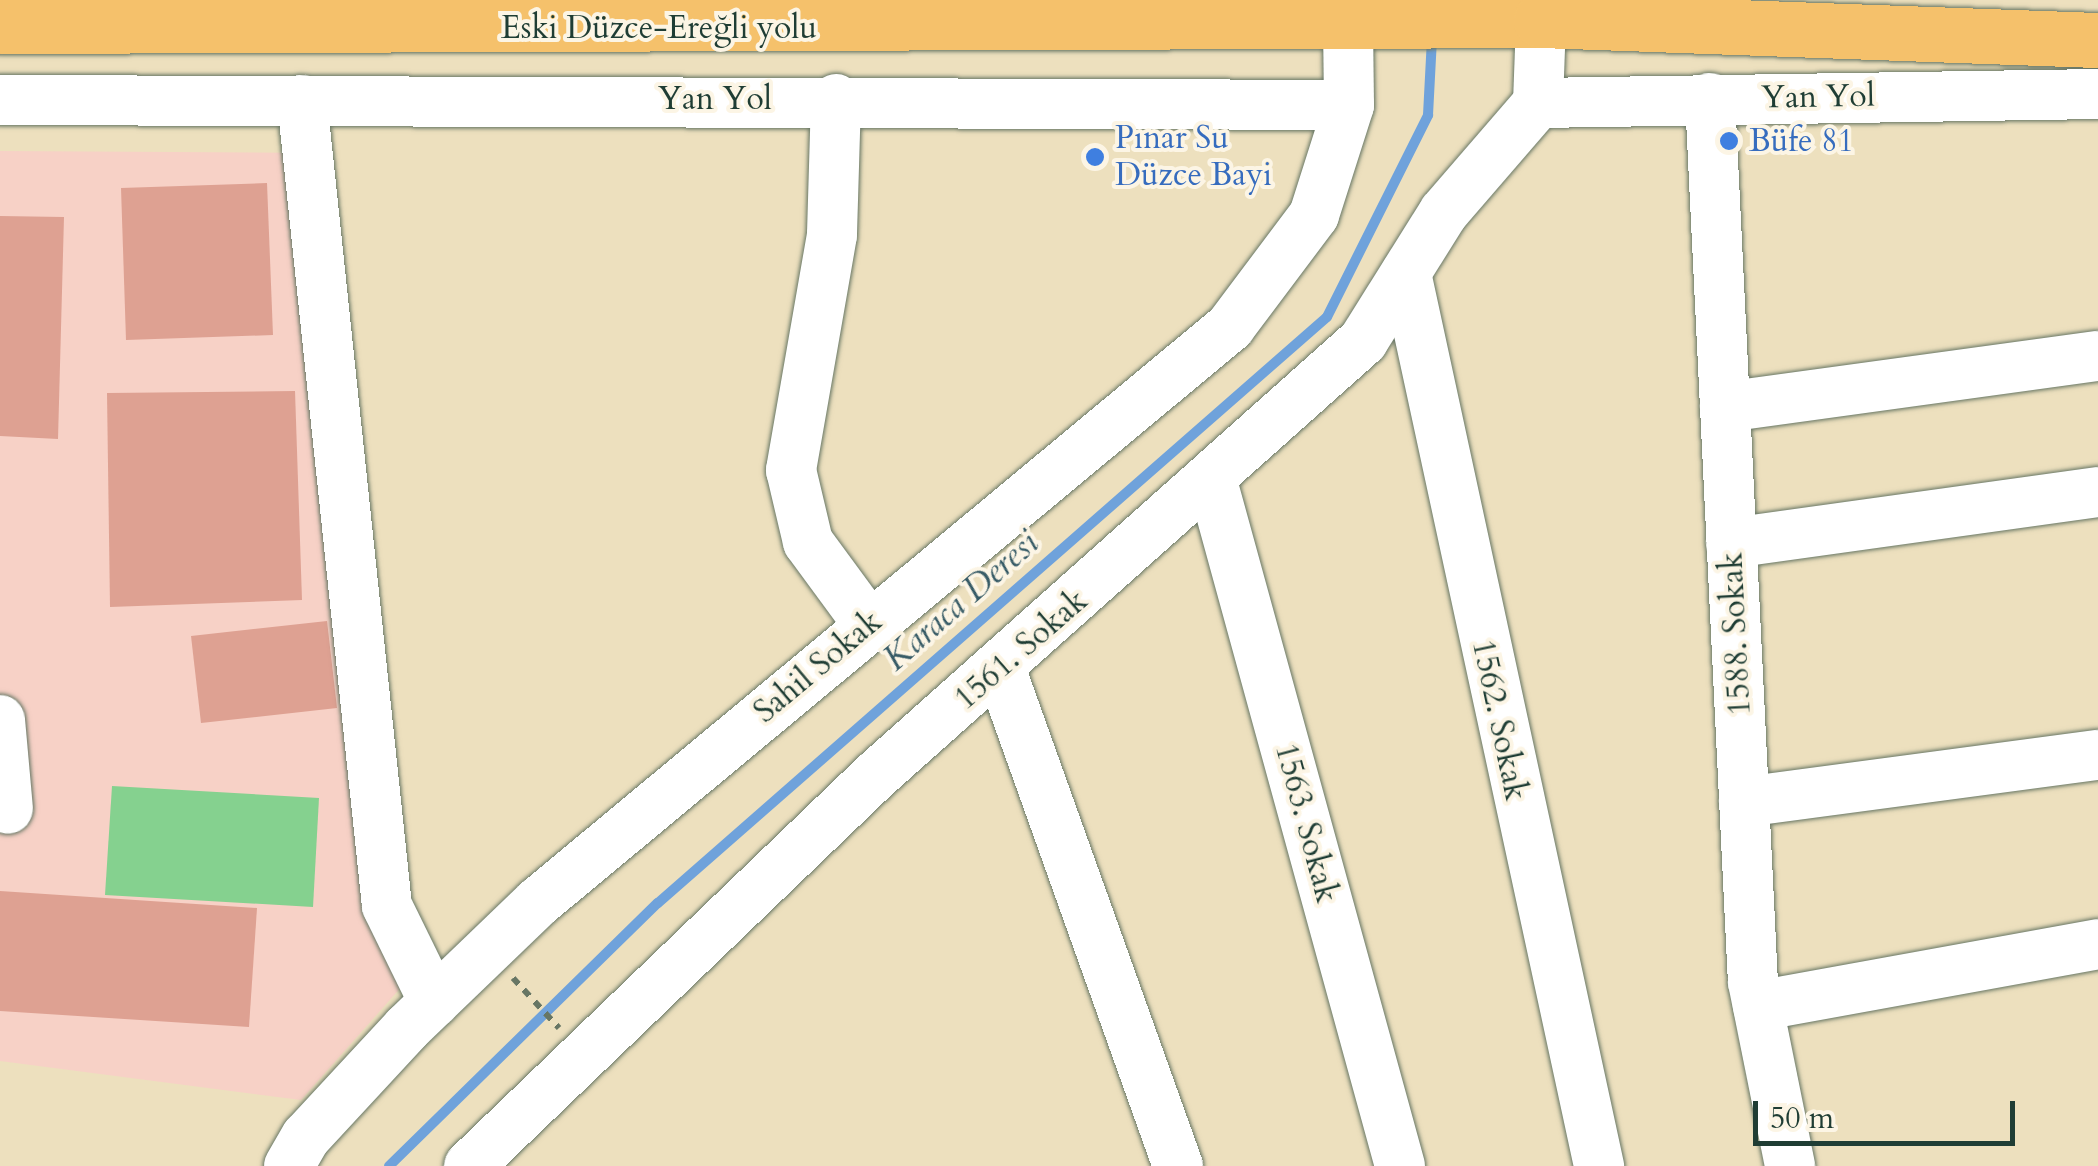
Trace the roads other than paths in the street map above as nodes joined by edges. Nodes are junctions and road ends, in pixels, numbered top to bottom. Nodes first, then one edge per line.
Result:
1 (1542, 20) junction
2 (1367, 24) junction
3 (0, 26) edge
4 (130, 26) junction
5 (2098, 40) edge
6 (2098, 94) edge
7 (1710, 98) junction
8 (836, 99) junction
9 (0, 100) edge
10 (126, 100) junction
11 (302, 100) junction
12 (1538, 103) junction
13 (1350, 105) junction
14 (1406, 273) junction
15 (2098, 356) edge
16 (1724, 407) junction
17 (1212, 481) junction
18 (2098, 492) edge
19 (1732, 543) junction
20 (869, 624) junction
21 (1000, 668) junction
22 (0, 720) edge
23 (2098, 755) edge
24 (1744, 802) junction
25 (8, 809) dead end
26 (2098, 944) edge
27 (434, 1002) junction
28 (1758, 1006) junction
29 (289, 1166) edge
30 (469, 1166) edge
31 (1178, 1166) edge
32 (1400, 1166) edge
33 (1598, 1166) edge
34 (1790, 1166) edge

1 - 2 main road, Eski Düzce-Ereğli yolu
1 - 5 main road, Eski Düzce-Ereğli yolu
1 - 12 street
2 - 4 main road, Eski Düzce-Ereğli yolu
2 - 13 street
3 - 4 main road, Eski Düzce-Ereğli yolu
4 - 10 street
6 - 7 street, Yan Yol
7 - 12 street, Yan Yol
7 - 16 street, 1588. Sokak
8 - 11 street, Yan Yol
8 - 13 street, Yan Yol
8 - 20 street
9 - 10 street, Yan Yol
10 - 11 street, Yan Yol
11 - 27 street
12 - 14 street, 1561. Sokak
13 - 20 street, Sahil Sokak
14 - 17 street, 1561. Sokak
14 - 33 street, 1562. Sokak
15 - 16 street
16 - 19 street, 1588. Sokak
17 - 21 street, 1561. Sokak
17 - 32 street, 1563. Sokak
18 - 19 street
19 - 24 street, 1588. Sokak
20 - 27 street, Sahil Sokak
21 - 30 street, 1561. Sokak
21 - 31 street
22 - 25 street
23 - 24 street
24 - 28 street, 1588. Sokak
26 - 28 street
27 - 29 street, Sahil Sokak
28 - 34 street, 1588. Sokak

